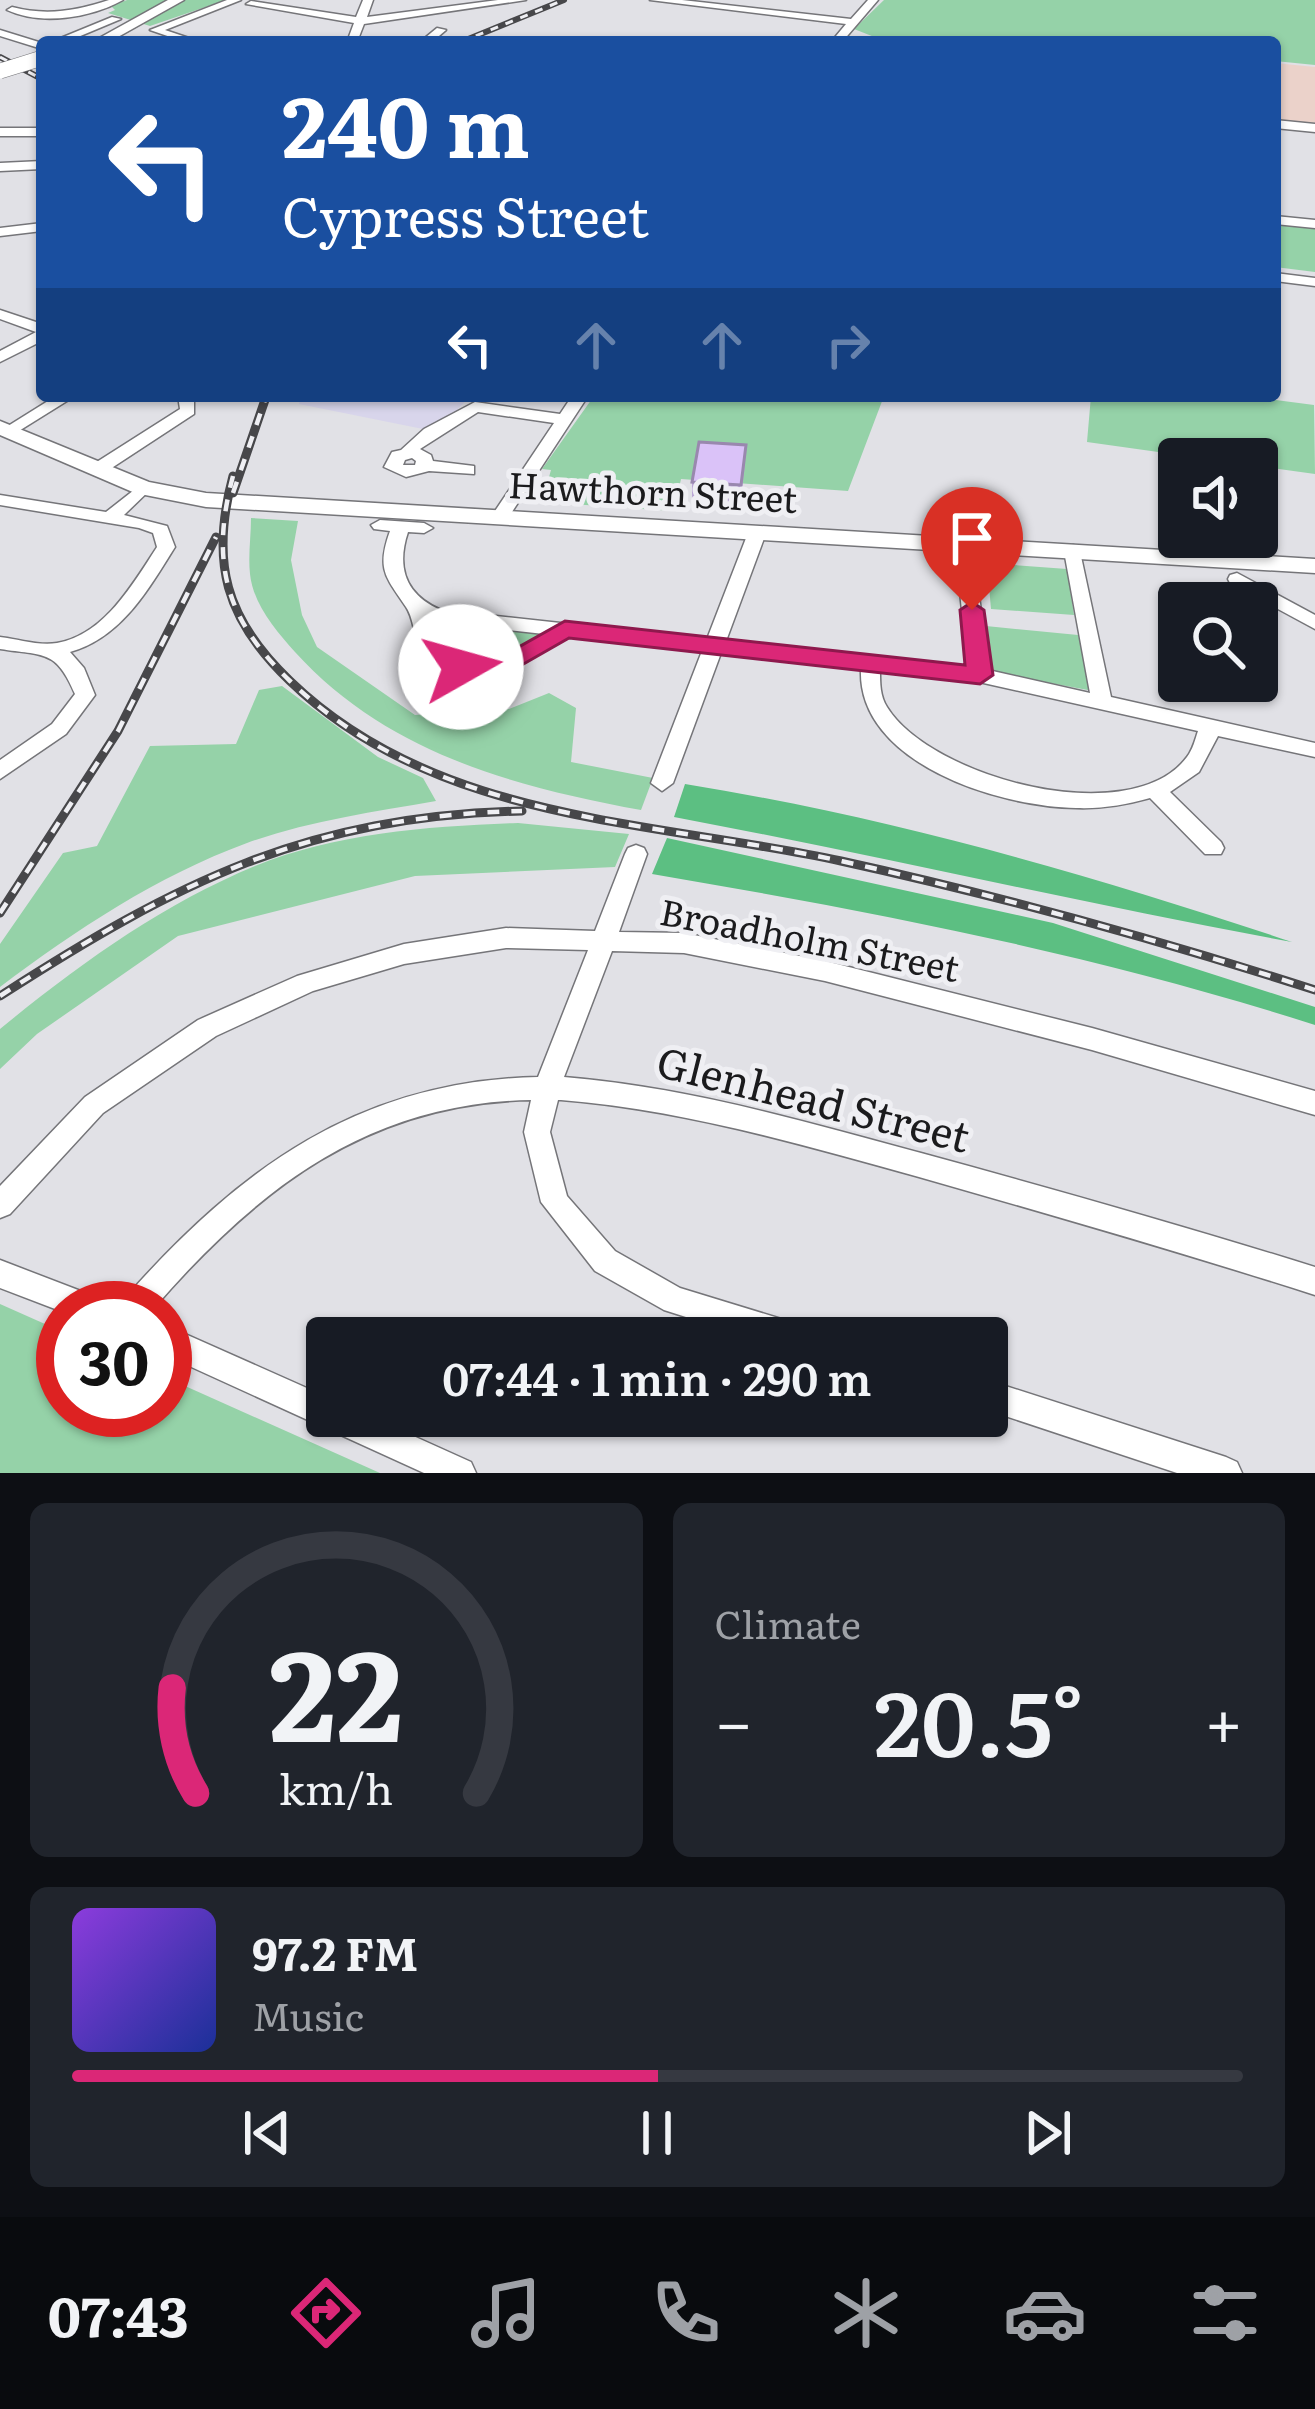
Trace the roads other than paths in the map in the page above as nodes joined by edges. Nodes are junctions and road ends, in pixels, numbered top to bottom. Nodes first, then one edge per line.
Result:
1 (36, 0) edge
2 (118, 0) edge
3 (164, 0) edge
4 (178, 0) edge
5 (236, 0) edge
6 (368, 0) edge
7 (520, 0) edge
8 (655, 0) edge
9 (732, 0) edge
10 (759, 0) edge
11 (873, 0) edge
12 (251, 4) dead end
13 (91, 11) junction
14 (9, 15) edge
15 (360, 21) junction
16 (852, 22) junction
17 (132, 25) junction
18 (441, 30) dead end
19 (0, 34) edge
20 (83, 36) edge
21 (102, 36) edge
22 (111, 36) edge
23 (173, 36) edge
24 (354, 36) edge
25 (433, 36) edge
26 (841, 36) edge
27 (36, 51) edge
28 (36, 55) edge
29 (0, 73) edge
30 (1281, 125) edge
31 (1315, 128) edge
32 (0, 132) edge
33 (36, 132) edge
34 (36, 165) edge
35 (0, 167) edge
36 (1281, 221) edge
37 (1315, 224) edge
38 (36, 228) edge
39 (0, 232) edge
40 (1281, 278) edge
41 (1315, 282) edge
42 (0, 314) edge
43 (36, 329) edge
44 (36, 336) edge
45 (0, 358) edge
46 (56, 402) edge
47 (187, 402) edge
48 (576, 402) edge
49 (563, 419) junction
50 (4, 429) edge
51 (408, 453) junction
52 (424, 465) junction
53 (393, 467) junction
54 (98, 470) junction
55 (467, 470) dead end
56 (370, 474) dead end
57 (143, 488) junction
58 (0, 500) edge
59 (111, 517) junction
60 (500, 518) junction
61 (424, 528) dead end
62 (757, 532) junction
63 (964, 545) junction
64 (1072, 551) junction
65 (1315, 566) edge
66 (1237, 579) dead end
67 (418, 609) junction
68 (1315, 623) edge
69 (565, 629) junction
70 (0, 643) edge
71 (712, 644) junction
72 (56, 650) junction
73 (871, 661) junction
74 (980, 675) junction
75 (1101, 699) junction
76 (1211, 725) junction
77 (1315, 750) edge
78 (0, 771) edge
79 (662, 783) dead end
80 (1154, 790) junction
81 (1214, 848) dead end
82 (636, 854) dead end
83 (603, 938) junction
84 (547, 1089) junction
85 (1315, 1103) edge
86 (0, 1205) edge
87 (0, 1274) edge
88 (158, 1281) edge
89 (1315, 1281) edge
90 (36, 1288) edge
91 (730, 1317) edge
92 (192, 1352) edge
93 (1008, 1402) edge
94 (306, 1403) edge
95 (381, 1437) edge
96 (460, 1473) edge
97 (1226, 1473) edge

1 - 14 street
2 - 13 street
3 - 17 main road
4 - 17 main road
5 - 17 street
6 - 15 street
7 - 15 street
8 - 16 street
9 - 10 street
11 - 16 street
12 - 15 street
13 - 14 street
13 - 17 street
15 - 24 street
16 - 26 street
17 - 20 street
17 - 21 main road
17 - 22 main road
17 - 23 street
18 - 25 street
19 - 27 street
28 - 29 main road, bridge
30 - 31 street
32 - 33 street
34 - 35 street
36 - 37 street
38 - 39 street
40 - 41 street
42 - 43 street
44 - 45 street
46 - 50 street
47 - 54 street
48 - 49 street
49 - 51 street
49 - 60 street
50 - 54 main road, Hawthorn Street
51 - 52 street
51 - 53 street
52 - 53 street
52 - 55 street
53 - 56 street
54 - 57 main road, Hawthorn Street
57 - 59 street
57 - 60 main road, Hawthorn Street
58 - 59 street
59 - 72 street
60 - 62 main road, Hawthorn Street
61 - 67 street
62 - 63 main road, Hawthorn Street
62 - 71 street
63 - 64 main road, Hawthorn Street
63 - 74 street
64 - 65 main road, Hawthorn Street
64 - 75 street
66 - 68 street
67 - 69 street
67 - 69 street
69 - 71 street
70 - 72 street
71 - 73 street
71 - 79 street
72 - 78 street
73 - 74 street
73 - 80 street
74 - 75 street
75 - 76 street
76 - 77 street
76 - 80 street
80 - 81 street
82 - 83 street
83 - 84 street
83 - 85 street, Broadholm Street
83 - 86 street, Broadholm Street
84 - 88 street, Glenhead Street
84 - 89 street, Glenhead Street
84 - 91 street
87 - 90 street
92 - 94 street
93 - 97 street
95 - 96 street

